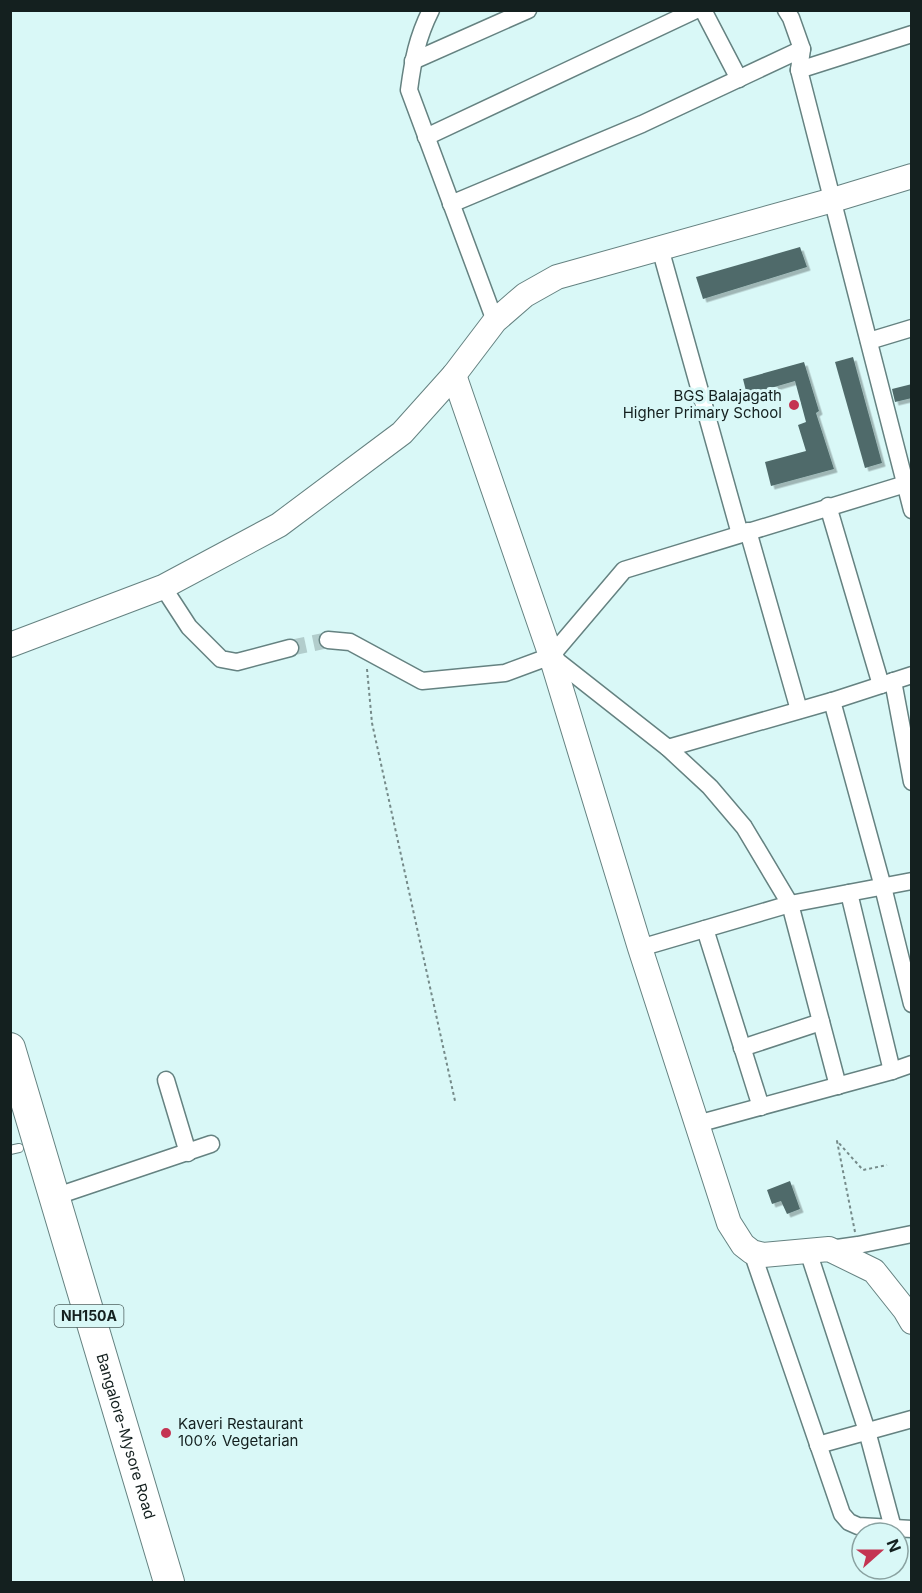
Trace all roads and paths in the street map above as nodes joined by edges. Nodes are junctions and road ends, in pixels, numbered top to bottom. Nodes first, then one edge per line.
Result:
1 (431, 10) edge
2 (528, 10) edge
3 (696, 10) edge
4 (703, 10) edge
5 (786, 10) edge
6 (912, 34) edge
7 (802, 49) junction
8 (413, 61) junction
9 (799, 70) junction
10 (739, 79) junction
11 (426, 137) junction
12 (912, 176) edge
13 (833, 200) junction
14 (451, 204) junction
15 (660, 248) junction
16 (495, 321) junction
17 (912, 328) edge
18 (869, 341) junction
19 (454, 375) junction
20 (908, 482) edge
21 (828, 507) junction
22 (912, 510) edge
23 (744, 533) junction
24 (163, 587) junction
25 (327, 640) tunnel mouth
26 (10, 645) edge
27 (290, 648) tunnel mouth
28 (373, 655) junction
29 (551, 656) junction
30 (912, 675) edge
31 (887, 683) junction
32 (832, 701) junction
33 (799, 710) junction
34 (668, 748) junction
35 (912, 782) edge
36 (912, 880) edge
37 (882, 886) junction
38 (849, 893) junction
39 (790, 904) junction
40 (705, 929) junction
41 (640, 948) junction
42 (912, 1004) edge
43 (821, 1023) junction
44 (742, 1048) junction
45 (13, 1064) edge
46 (912, 1064) edge
47 (892, 1071) junction
48 (166, 1080) dead end
49 (838, 1086) junction
50 (455, 1101) dead end
51 (761, 1107) junction
52 (10, 1119) edge
53 (697, 1124) junction
54 (212, 1144) dead end
55 (15, 1149) edge
56 (188, 1153) junction
57 (887, 1165) dead end
58 (54, 1197) junction
59 (853, 1223) dead end
60 (912, 1234) edge
61 (818, 1250) junction
62 (752, 1252) junction
63 (912, 1322) edge
64 (912, 1419) edge
65 (867, 1431) junction
66 (818, 1445) junction
67 (890, 1521) edge
68 (850, 1522) edge
69 (148, 1582) edge
70 (169, 1582) edge

1 - 8 street
2 - 8 street
3 - 11 street
4 - 10 street
5 - 7 street
6 - 9 street
7 - 9 street
7 - 10 street
8 - 11 street
9 - 13 street
10 - 14 street
11 - 14 street
12 - 13 street
13 - 15 street
13 - 18 street
14 - 16 street
15 - 16 street
15 - 23 street
16 - 19 street
17 - 18 street
18 - 20 street
19 - 24 street
19 - 29 street
20 - 21 street
20 - 22 street
21 - 23 street
21 - 31 street
23 - 29 street
23 - 33 street
24 - 26 street
24 - 27 street
25 - 28 street
28 - 29 street
28 - 50 path
29 - 34 street
29 - 41 street
30 - 31 street
31 - 32 street
31 - 35 street
32 - 33 street
32 - 37 street
33 - 34 street
34 - 39 street
36 - 37 street
37 - 38 street
37 - 42 street
38 - 39 street
38 - 47 street
39 - 40 street
39 - 43 street
40 - 41 street
40 - 44 street
41 - 53 street
43 - 44 street
43 - 49 street
44 - 51 street
45 - 58 highway, Bangalore-Mysore Road / NH150A
46 - 47 street
47 - 49 street
48 - 56 street
49 - 51 street
51 - 53 street
52 - 55 highway, Bangalore-Mysore Road / NH150A
53 - 62 street
54 - 56 street
55 - 69 highway, Bangalore-Mysore Road / NH150A
56 - 58 street
57 - 59 path
58 - 70 highway, Bangalore-Mysore Road / NH150A
60 - 61 street
61 - 62 street
61 - 63 street
61 - 65 street
62 - 66 street
64 - 65 street
65 - 66 street
65 - 67 street
66 - 68 street

